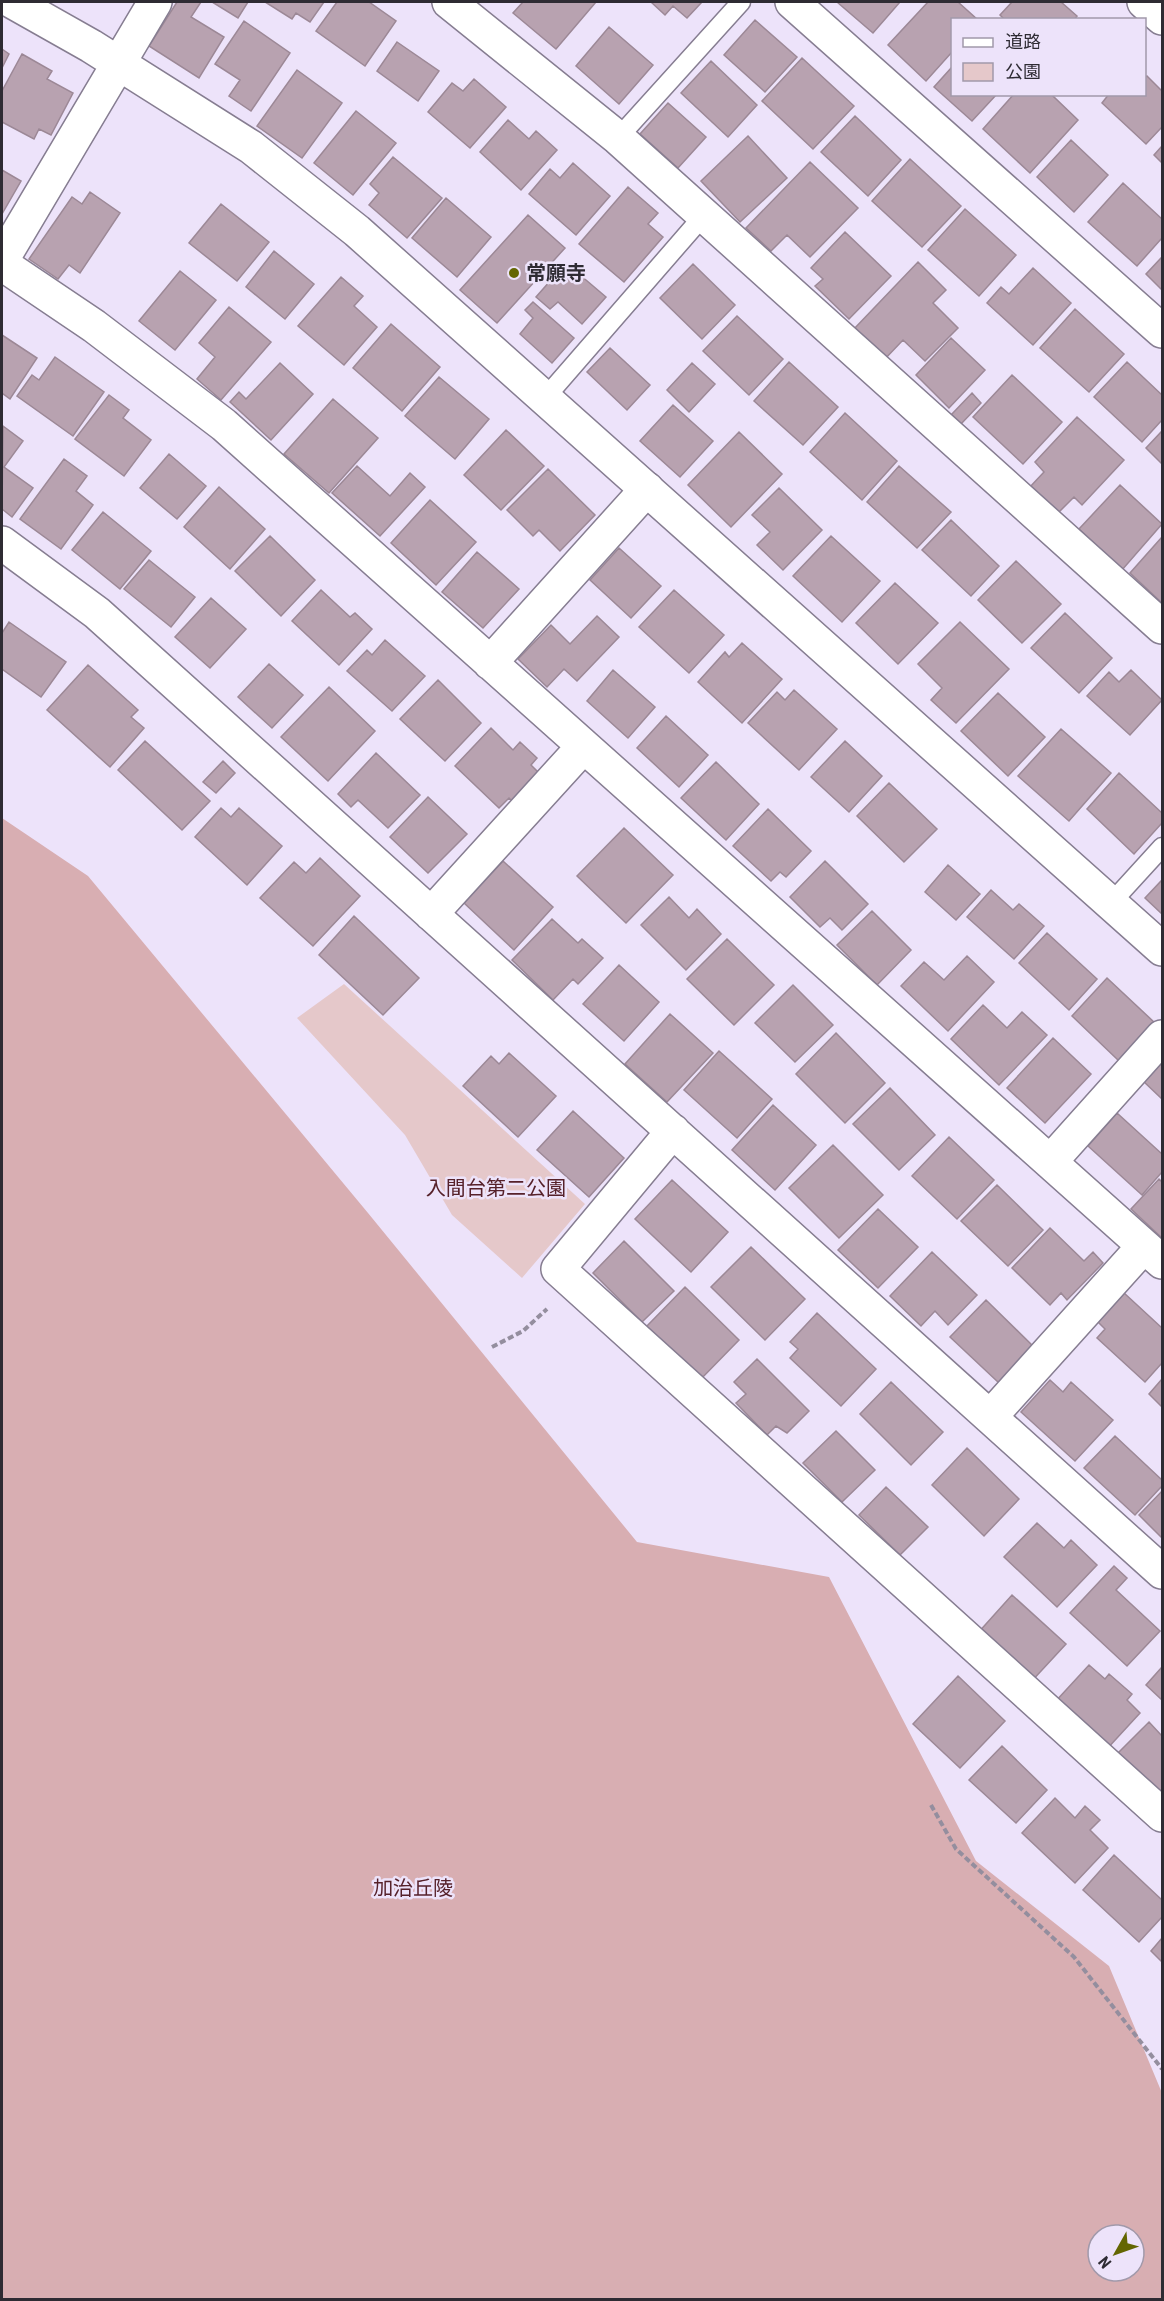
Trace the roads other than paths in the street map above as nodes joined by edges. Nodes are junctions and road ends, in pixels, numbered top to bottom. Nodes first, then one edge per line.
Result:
1 (13, 2) edge
2 (155, 2) edge
3 (449, 2) edge
4 (741, 2) edge
5 (792, 2) edge
6 (1144, 2) edge
7 (1162, 18) edge
8 (118, 63) junction
9 (618, 138) junction
10 (704, 215) junction
11 (2, 262) edge
12 (1162, 331) edge
13 (544, 398) junction
14 (647, 489) junction
15 (2, 543) edge
16 (1162, 627) edge
17 (490, 663) junction
18 (583, 747) junction
19 (1162, 847) edge
20 (1111, 903) junction
21 (431, 914) junction
22 (1162, 949) edge
23 (1162, 1036) edge
24 (673, 1131) junction
25 (1050, 1162) junction
26 (1153, 1254) edge
27 (990, 1417) junction
28 (1162, 1572) edge
29 (1162, 1815) edge

1 - 8 street
2 - 8 street
3 - 9 street
4 - 9 lane
5 - 12 street
6 - 7 street
8 - 11 street
8 - 13 street
9 - 10 street
10 - 13 lane
10 - 16 street
11 - 17 street
13 - 14 street
14 - 17 street
14 - 20 street
15 - 21 street
17 - 18 street
18 - 21 street
18 - 25 street
19 - 20 lane
20 - 22 street
21 - 24 street
23 - 25 street
24 - 27 street
24 - 29 street
25 - 26 street
26 - 27 street
27 - 28 street

